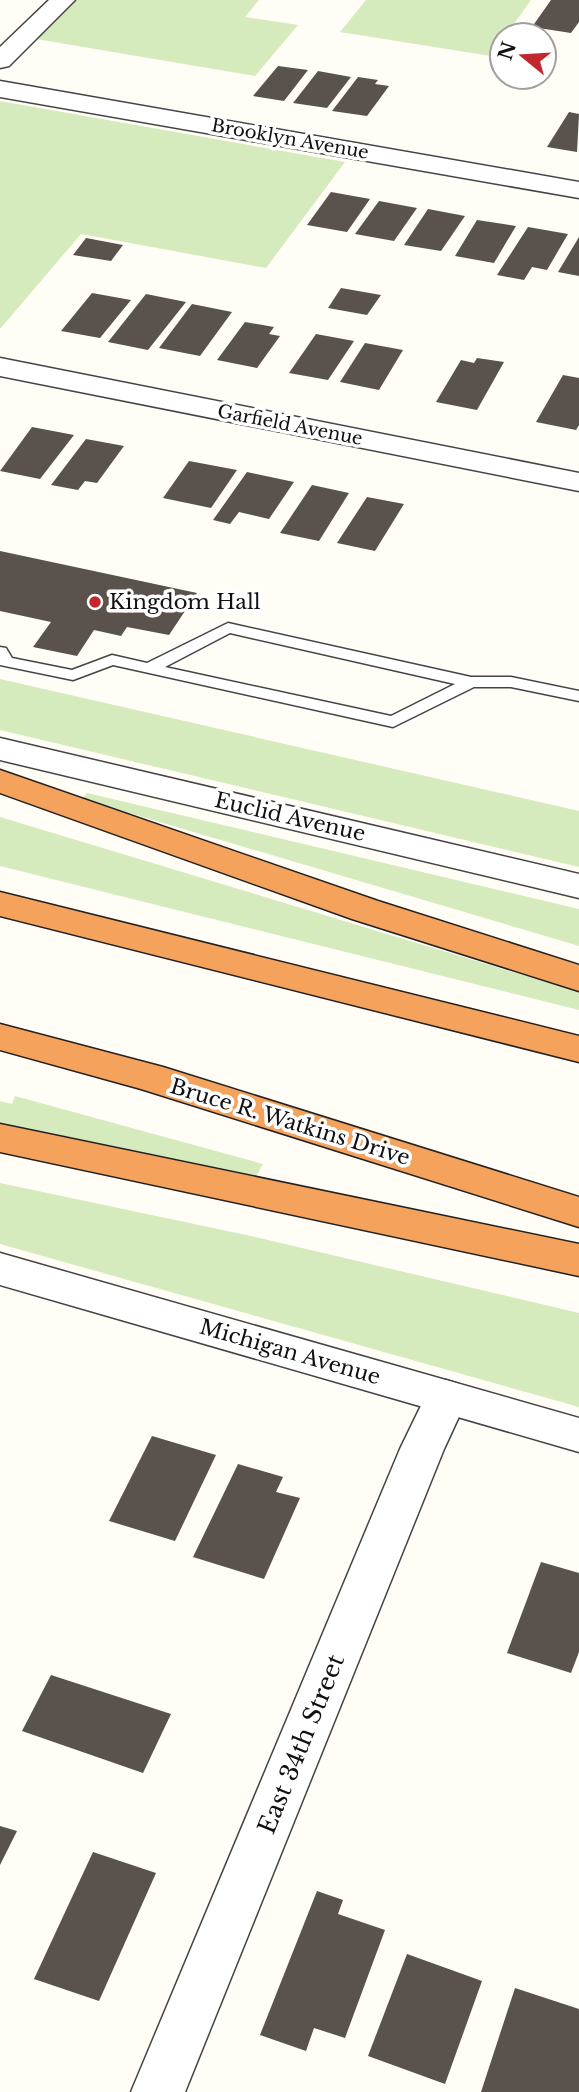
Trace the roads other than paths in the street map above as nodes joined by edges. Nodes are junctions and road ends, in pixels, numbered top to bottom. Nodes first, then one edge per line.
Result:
1 (62, 0) edge
2 (0, 61) edge
3 (0, 89) edge
4 (579, 190) edge
5 (0, 367) edge
6 (579, 482) edge
7 (0, 652) edge
8 (152, 667) junction
9 (471, 682) junction
10 (579, 696) edge
11 (0, 749) edge
12 (0, 781) edge
13 (579, 886) edge
14 (0, 904) edge
15 (579, 978) edge
16 (0, 1037) edge
17 (579, 1049) edge
18 (0, 1138) edge
19 (579, 1212) edge
20 (579, 1260) edge
21 (0, 1269) edge
22 (446, 1397) junction
23 (579, 1435) edge
24 (158, 2092) edge

1 - 2 street
3 - 4 street, Brooklyn Avenue
5 - 6 street, Garfield Avenue
7 - 8 lane
8 - 9 lane
8 - 9 lane
9 - 10 lane
11 - 13 street, Euclid Avenue
12 - 15 highway
14 - 17 highway
16 - 19 highway, Bruce R. Watkins Drive
18 - 20 highway
21 - 22 street, Michigan Avenue
22 - 23 street, Michigan Avenue
22 - 24 street, East 34th Street

